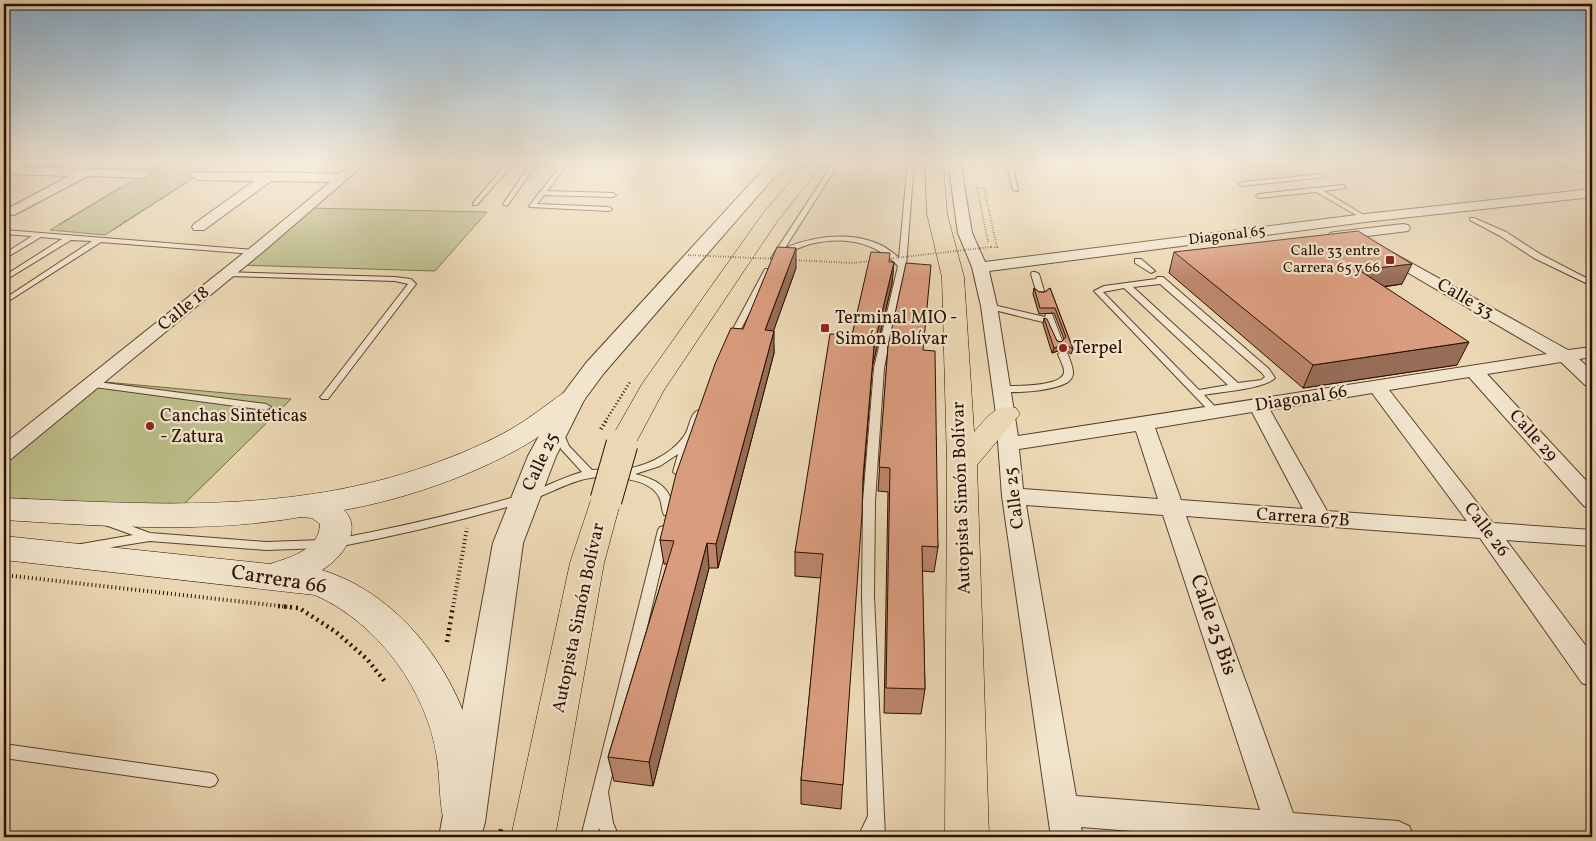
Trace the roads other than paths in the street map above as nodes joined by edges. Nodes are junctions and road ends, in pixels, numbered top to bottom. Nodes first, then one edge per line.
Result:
1 (34, 200) edge
2 (236, 200) edge
3 (316, 200) edge
4 (479, 200) edge
5 (509, 200) edge
6 (536, 200) edge
7 (745, 200) edge
8 (785, 200) edge
9 (813, 200) edge
10 (908, 200) edge
11 (931, 200) edge
12 (936, 200) edge
13 (960, 200) edge
14 (1334, 200) edge
15 (1520, 200) edge
16 (476, 204) dead end
17 (506, 204) dead end
18 (1592, 206) edge
19 (609, 209) dead end
20 (14, 211) dead end
21 (937, 214) junction
22 (1366, 218) junction
23 (1472, 219) junction
24 (1333, 223) junction
25 (199, 227) dead end
26 (1299, 227) junction
27 (4, 232) edge
28 (1352, 234) junction
29 (39, 235) junction
30 (68, 238) junction
31 (1322, 238) junction
32 (99, 240) junction
33 (254, 252) junction
34 (4, 257) edge
35 (779, 258) junction
36 (1136, 265) junction
37 (902, 266) junction
38 (985, 267) junction
39 (227, 274) junction
40 (1034, 274) junction
41 (4, 279) edge
42 (1155, 279) junction
43 (1592, 284) edge
44 (1126, 285) junction
45 (1041, 294) edge
46 (4, 302) edge
47 (990, 306) junction
48 (1059, 343) edge
49 (726, 348) edge
50 (1592, 352) edge
51 (1063, 354) dead end
52 (1566, 357) junction
53 (1474, 371) junction
54 (1592, 381) edge
55 (90, 384) junction
56 (1236, 386) junction
57 (1377, 387) junction
58 (1197, 393) junction
59 (325, 397) dead end
60 (572, 399) junction
61 (704, 401) edge
62 (1004, 402) junction
63 (1258, 406) junction
64 (266, 407) dead end
65 (1215, 412) junction
66 (1143, 423) junction
67 (556, 429) junction
68 (689, 437) junction
69 (1009, 443) junction
70 (4, 454) edge
71 (962, 463) junction
72 (602, 482) junction
73 (1013, 496) junction
74 (524, 499) junction
75 (1592, 501) edge
76 (292, 508) junction
77 (1173, 508) junction
78 (4, 509) edge
79 (668, 512) junction
80 (91, 515) junction
81 (1320, 519) junction
82 (1487, 531) junction
83 (150, 537) junction
84 (1592, 538) edge
85 (332, 544) junction
86 (4, 548) edge
87 (48, 552) junction
88 (267, 577) junction
89 (1592, 675) edge
90 (4, 751) edge
91 (210, 780) dead end
92 (600, 788) junction
93 (876, 818) junction
94 (1065, 824) edge
95 (1282, 828) junction
96 (462, 829) edge
97 (974, 829) edge
98 (533, 837) edge
99 (589, 837) edge
100 (612, 837) edge
101 (866, 837) edge
102 (877, 837) edge
103 (1398, 837) edge

1 - 20 street
2 - 25 street
3 - 33 street, Calle 18
4 - 16 lane
5 - 17 lane
6 - 19 lane
7 - 60 street, Calle 25
8 - 72 highway, Autopista Simón Bolívar, bridge
9 - 35 lane
10 - 37 lane
11 - 21 highway
12 - 21 highway, Autopista Simón Bolívar
13 - 38 street, Calle 25
14 - 22 lane
15 - 22 street, Diagonal 65
18 - 23 street, Diagonal 65
21 - 71 highway, Autopista Simón Bolívar
22 - 24 street, Diagonal 65
23 - 28 street, Diagonal 65
23 - 43 lane
24 - 26 street, Diagonal 65
24 - 28 street, Calle 33
26 - 31 street
26 - 38 street, Diagonal 65
27 - 29 lane
28 - 31 street, Diagonal 65
28 - 52 street, Calle 33
29 - 30 lane
29 - 34 lane
30 - 32 lane
30 - 41 lane
31 - 36 street, Diagonal 65
32 - 33 lane
32 - 46 lane
33 - 39 street, Calle 18
35 - 37 lane
35 - 49 lane
36 - 40 street, Diagonal 65
36 - 42 lane
37 - 93 lane
38 - 40 street, Diagonal 65
38 - 47 street, Calle 25
39 - 55 street, Calle 18
39 - 59 lane
40 - 45 lane
42 - 44 lane
42 - 56 lane
44 - 56 lane
44 - 58 lane
47 - 48 lane
47 - 62 street, Calle 25
50 - 52 street, Diagonal 66
51 - 62 lane
52 - 53 street, Diagonal 66
52 - 54 street, Calle 33
53 - 57 street, Diagonal 66
53 - 75 street, Calle 29
55 - 64 lane
55 - 70 street, Calle 18
56 - 58 lane
57 - 63 street, Diagonal 66
57 - 82 street, Calle 26
58 - 65 lane
60 - 67 street, Calle 25
60 - 76 main road
61 - 68 lane
62 - 69 street, Calle 25
62 - 71 highway
63 - 65 street, Diagonal 66
63 - 81 street
65 - 66 street, Diagonal 66
66 - 69 street, Diagonal 66
66 - 77 street, Calle 25 Bis
67 - 72 lane
67 - 74 street, Calle 25
68 - 72 lane
68 - 79 lane
69 - 73 street, Calle 25
71 - 97 highway, Autopista Simón Bolívar
72 - 74 lane
72 - 79 lane
72 - 98 highway, Autopista Simón Bolívar
73 - 77 street, Carrera 67B
73 - 94 street, Calle 25
74 - 85 lane
74 - 96 street, Calle 25
76 - 80 main road
76 - 85 main road
77 - 81 street, Carrera 67B
77 - 95 street, Calle 25 Bis
78 - 80 main road
79 - 92 lane
80 - 83 lane
81 - 82 street, Carrera 67B
82 - 84 street, Carrera 67B
82 - 89 street, Calle 26
83 - 85 lane
83 - 87 lane
85 - 88 main road
86 - 87 main road, Carrera 66
87 - 88 main road, Carrera 66
88 - 96 main road, Carrera 66
90 - 91 lane
92 - 99 lane
92 - 100 lane
93 - 101 lane
93 - 102 lane
94 - 95 street
95 - 103 street

